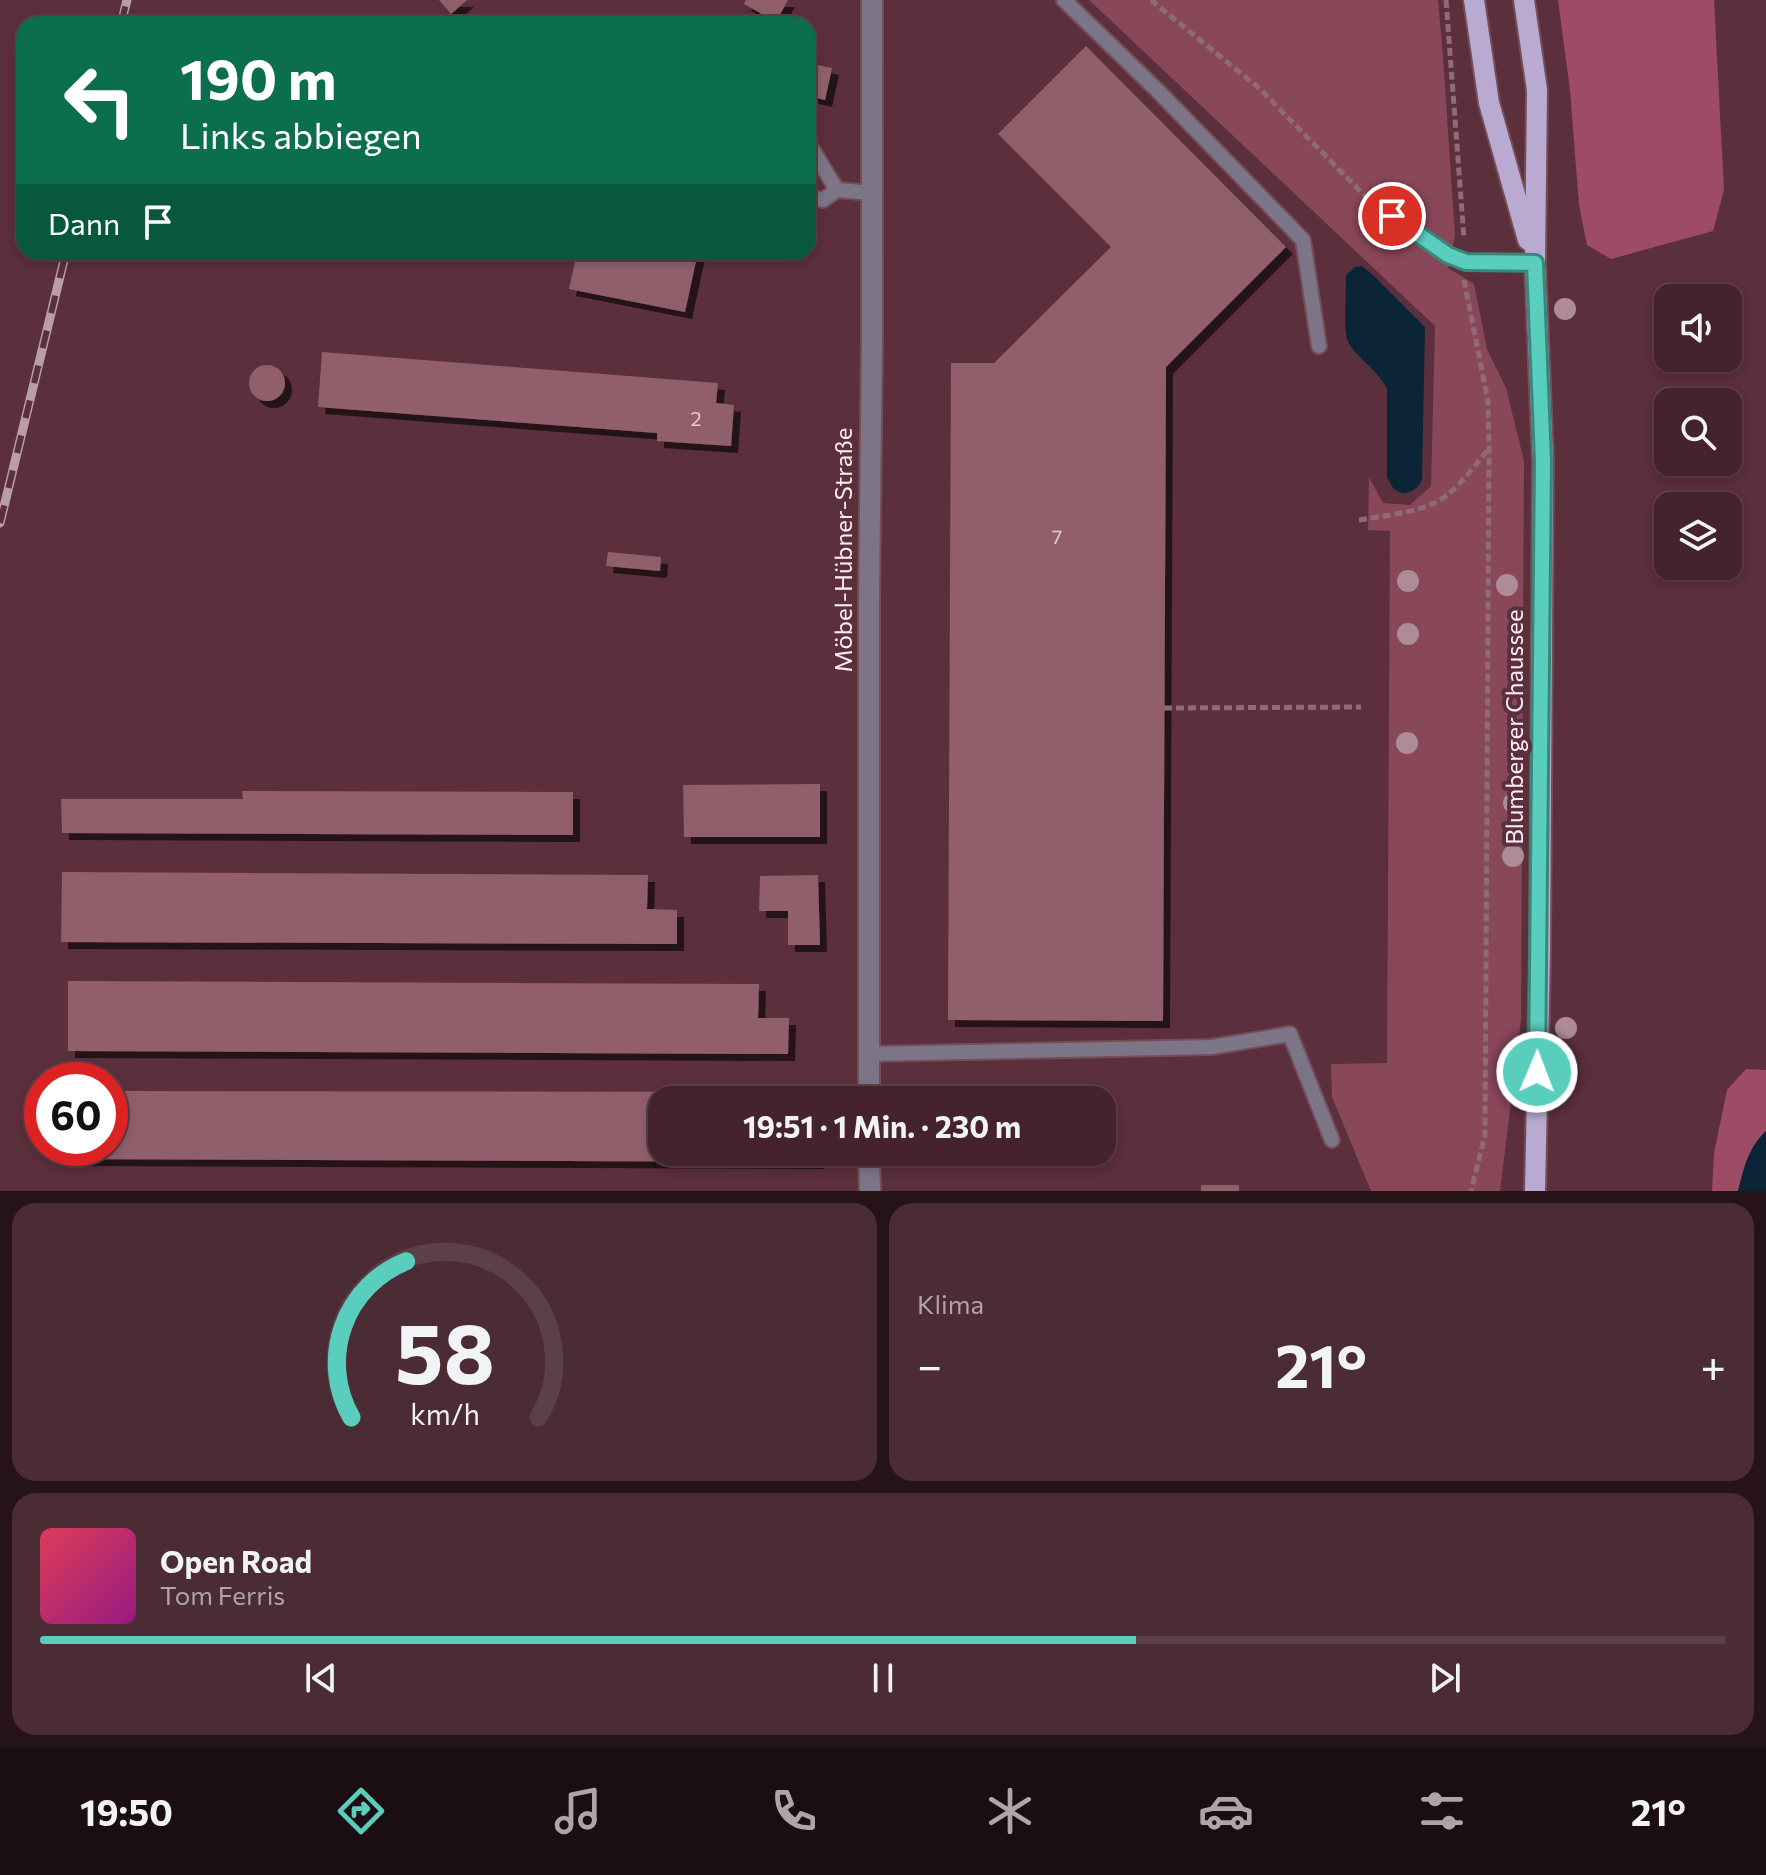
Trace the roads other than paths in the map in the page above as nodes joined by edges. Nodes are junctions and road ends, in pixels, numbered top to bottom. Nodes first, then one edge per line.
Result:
1 (872, 0) edge
2 (1064, 0) edge
3 (1474, 0) edge
4 (1524, 0) edge
5 (816, 156) edge
6 (837, 190) junction
7 (873, 193) junction
8 (816, 199) edge
9 (1392, 216) road end
10 (1535, 263) junction
11 (1319, 346) dead end
12 (868, 1054) junction
13 (869, 1086) edge
14 (1332, 1140) dead end
15 (869, 1166) edge
16 (870, 1191) edge
17 (1535, 1191) edge

1 - 7 street, Möbel-Hübner-Straße
2 - 11 lane
3 - 10 main road, Blumberger Chaussee
4 - 10 main road, Blumberger Chaussee
5 - 6 lane
6 - 7 lane
6 - 8 lane
7 - 12 street, Möbel-Hübner-Straße
9 - 10 lane
10 - 17 main road, Blumberger Chaussee
12 - 13 street, Möbel-Hübner-Straße
12 - 14 lane
15 - 16 street

